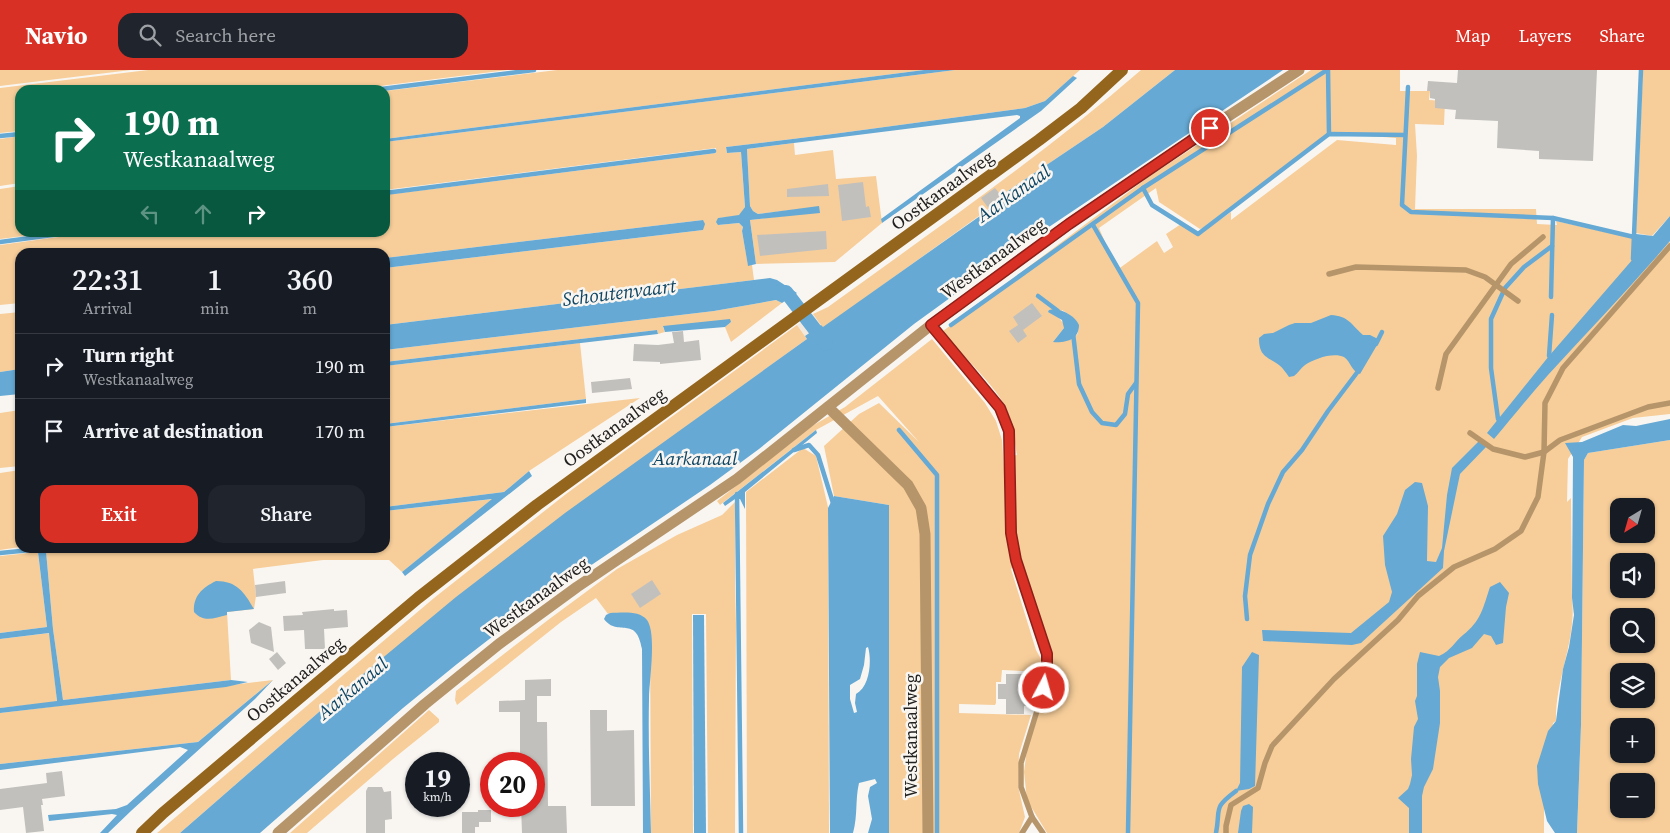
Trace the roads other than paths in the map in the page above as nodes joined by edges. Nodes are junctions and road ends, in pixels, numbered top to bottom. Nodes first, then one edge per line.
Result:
1 (1122, 70) edge
2 (1299, 70) edge
3 (1543, 237) dead end
4 (1670, 246) edge
5 (1329, 274) dead end
6 (1498, 286) junction
7 (1518, 301) dead end
8 (931, 325) junction
9 (1438, 388) dead end
10 (1670, 403) edge
11 (828, 407) junction
12 (1470, 434) dead end
13 (1544, 452) junction
14 (1032, 817) junction
15 (142, 833) edge
16 (278, 833) edge
17 (928, 833) edge
18 (1022, 833) edge
19 (1043, 833) edge
20 (1226, 833) edge

1 - 15 main road, Oostkanaalweg
2 - 8 street, Westkanaalweg
3 - 6 lane
4 - 13 lane
5 - 6 lane
6 - 7 lane
6 - 9 lane
8 - 11 street, Westkanaalweg
8 - 14 lane
10 - 13 lane
11 - 16 street, Westkanaalweg
11 - 17 street, Westkanaalweg
12 - 13 lane
13 - 20 lane
14 - 18 lane
14 - 19 lane

